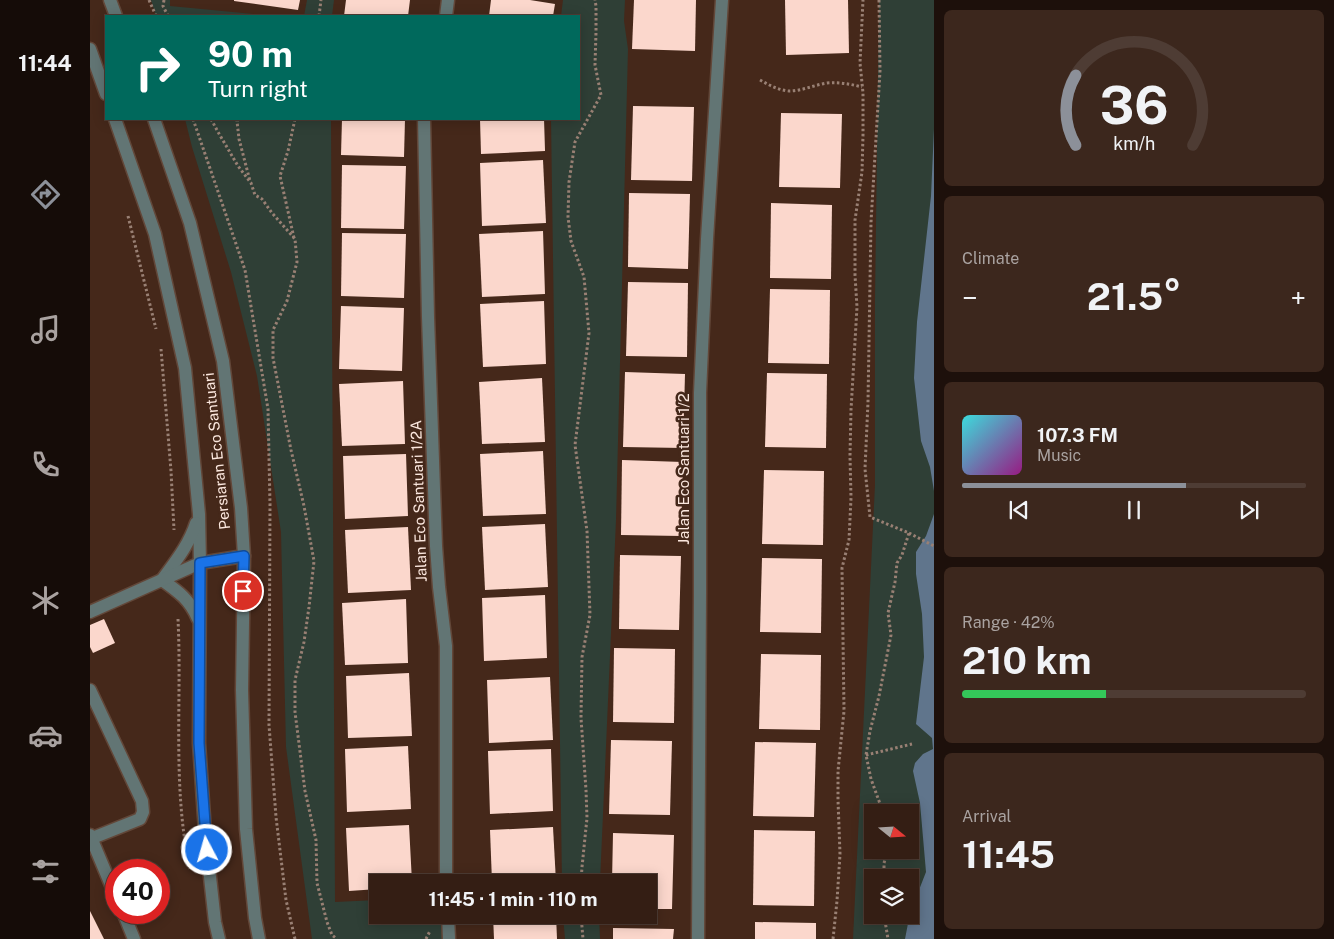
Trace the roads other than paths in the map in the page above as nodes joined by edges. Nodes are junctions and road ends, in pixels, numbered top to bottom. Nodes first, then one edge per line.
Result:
1 (110, 0) edge
2 (448, 0) edge
3 (722, 0) edge
4 (116, 15) edge
5 (446, 15) edge
6 (90, 49) edge
7 (105, 91) edge
8 (115, 120) edge
9 (154, 120) edge
10 (424, 120) edge
11 (199, 514) junction
12 (244, 556) junction
13 (200, 563) junction
14 (162, 580) junction
15 (90, 612) edge
16 (199, 621) junction
17 (90, 690) edge
18 (90, 837) edge
19 (105, 872) edge
20 (446, 874) edge
21 (128, 924) edge
22 (448, 924) edge
23 (134, 939) edge
24 (219, 939) edge
25 (259, 939) edge
26 (449, 939) edge
27 (698, 939) edge

1 - 4 street
2 - 5 street
3 - 27 street, Jalan Eco Santuari 1/2
6 - 7 street
8 - 11 street, Persiaran Eco Santuari
9 - 12 street, Persiaran Eco Santuari
10 - 20 street, Jalan Eco Santuari 1/2A
11 - 13 street, Persiaran Eco Santuari
11 - 14 street
12 - 13 street
12 - 25 street, Persiaran Eco Santuari
13 - 14 street
13 - 16 street, Persiaran Eco Santuari
14 - 15 street
14 - 16 street
16 - 24 street, Persiaran Eco Santuari
17 - 18 street
18 - 19 street
21 - 23 street
22 - 26 street

